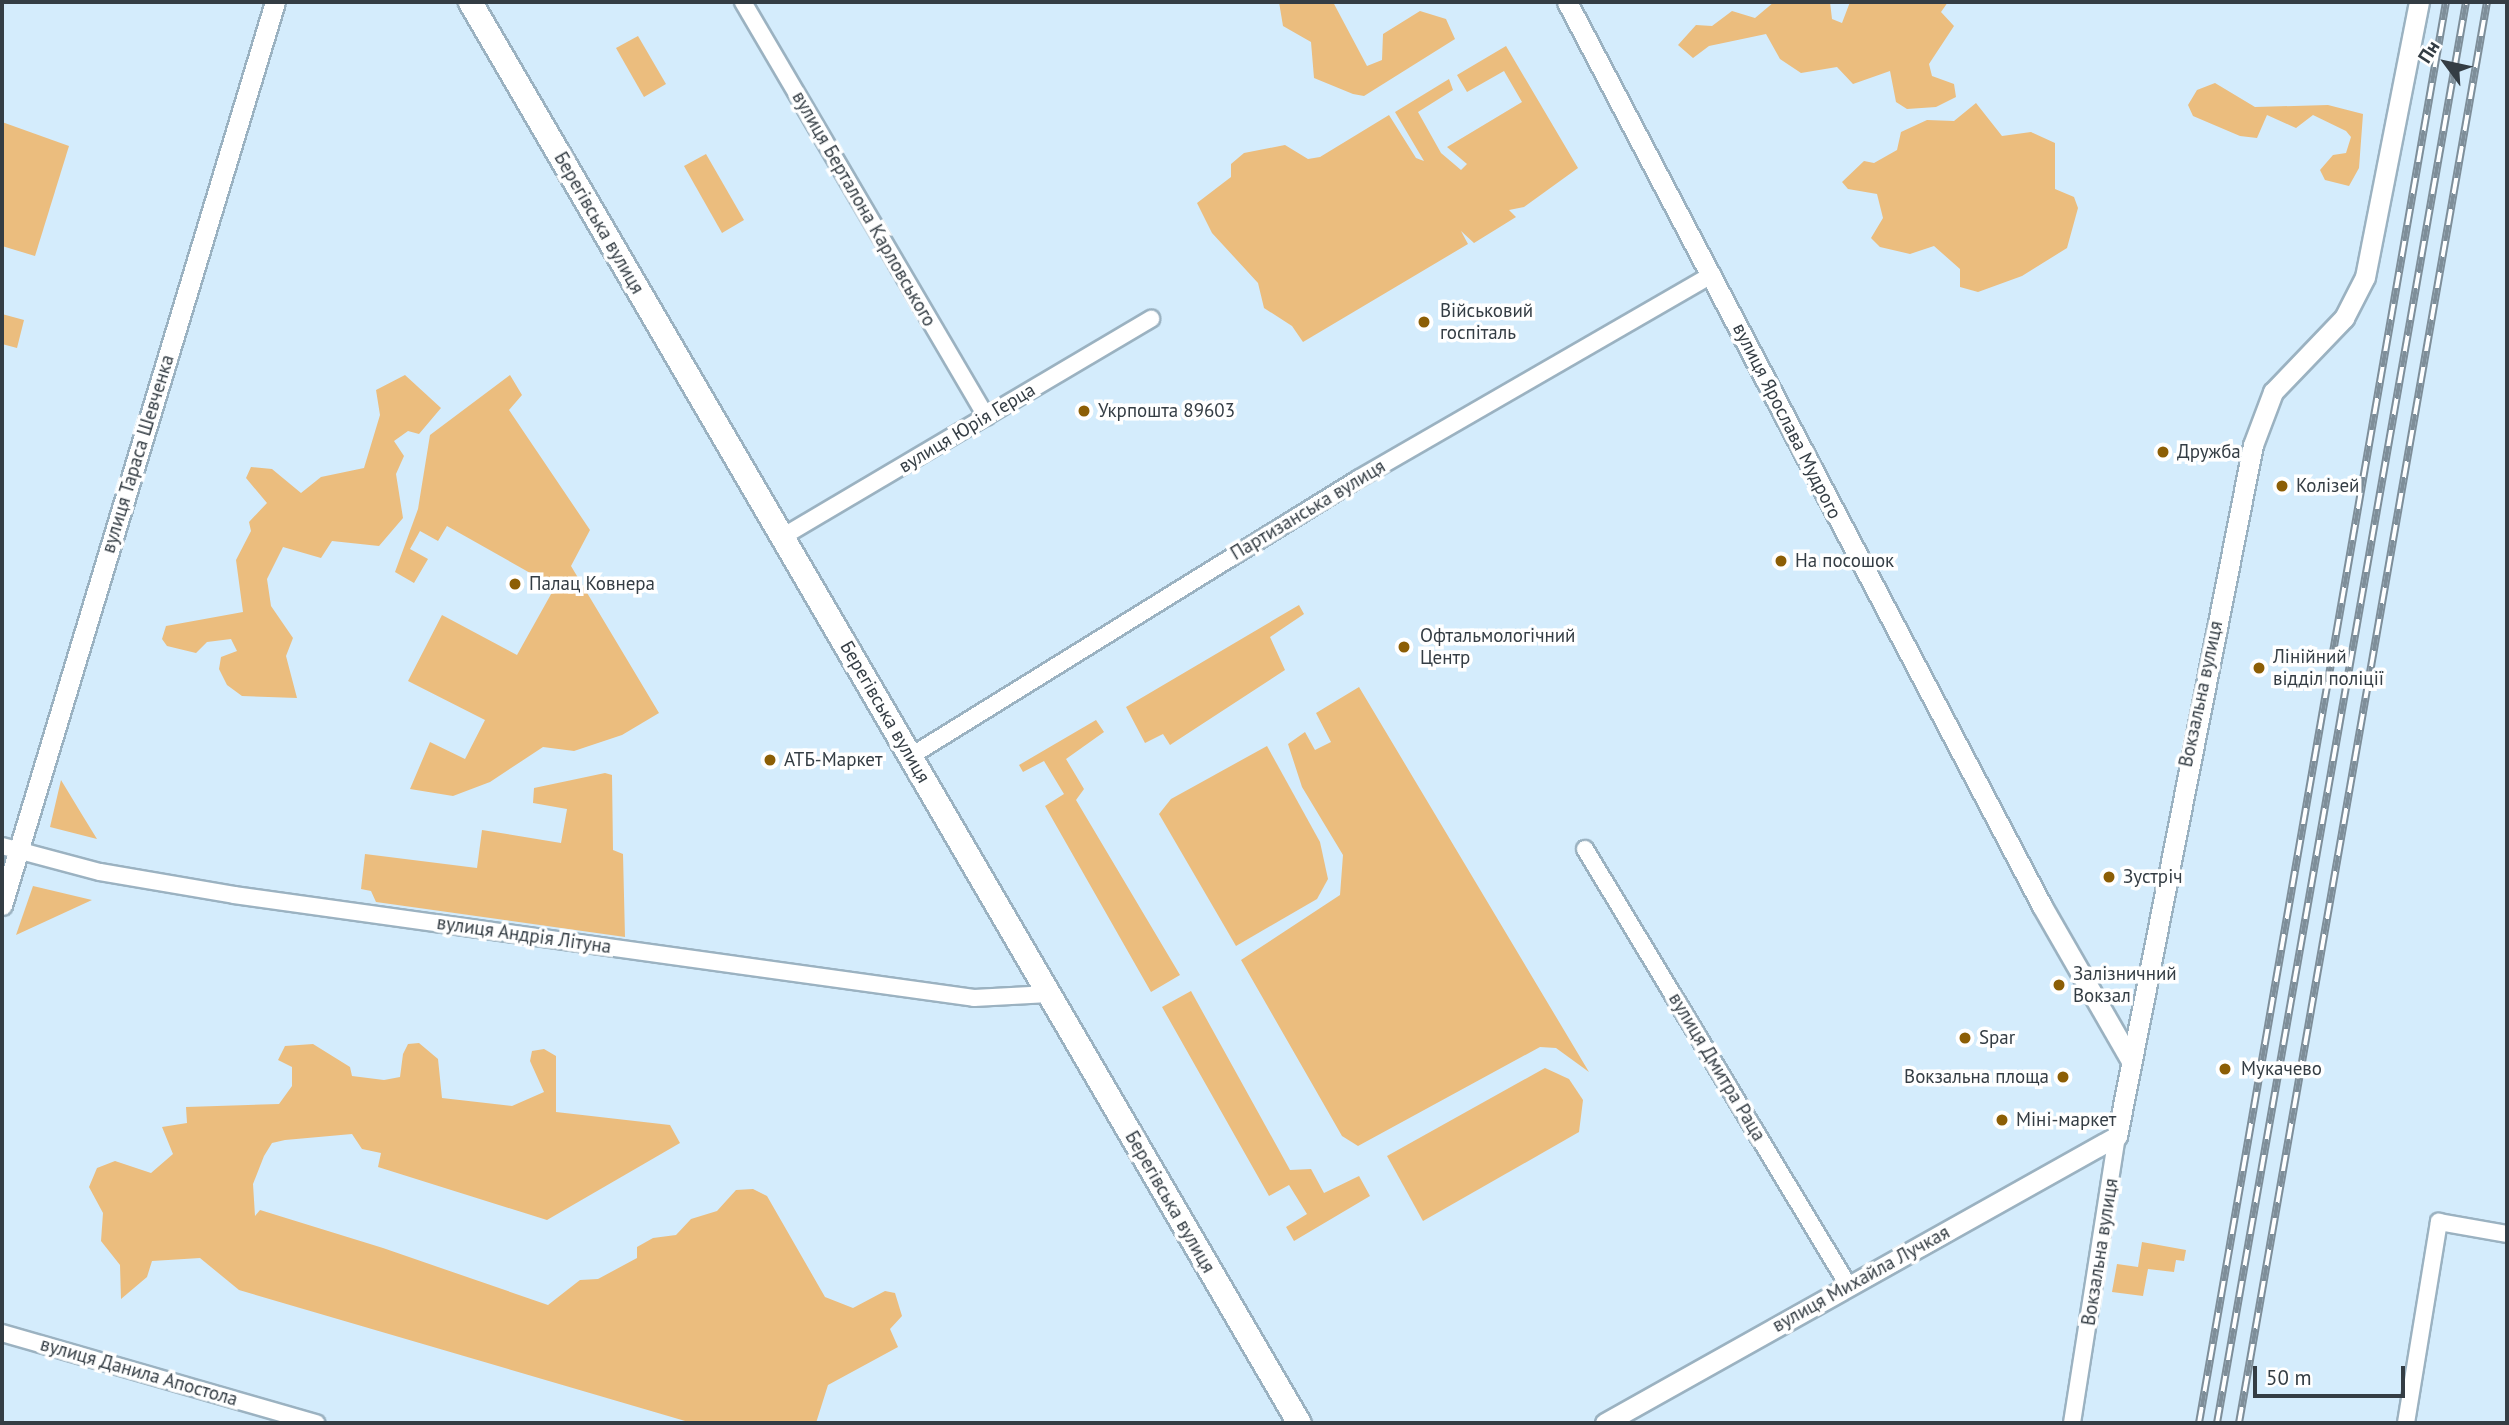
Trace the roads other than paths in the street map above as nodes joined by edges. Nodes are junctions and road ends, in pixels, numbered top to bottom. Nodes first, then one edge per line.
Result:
1 (275, 2) edge
2 (470, 2) edge
3 (743, 2) edge
4 (1567, 2) edge
5 (2419, 2) edge
6 (1712, 275) junction
7 (1151, 319) dead end
8 (986, 417) junction
9 (782, 537) junction
10 (911, 756) junction
11 (10, 848) edge
12 (1585, 849) dead end
13 (2, 905) edge
14 (1049, 994) junction
15 (2130, 1059) junction
16 (2117, 1136) junction
17 (2507, 1234) edge
18 (1848, 1285) junction
19 (2, 1333) edge
20 (316, 1423) edge
21 (1299, 1423) edge
22 (1605, 1423) edge
23 (2072, 1423) edge
24 (2406, 1423) edge

1 - 11 street, вулиця Тараса Шевченка
2 - 9 main road, Берегівська вулиця
3 - 8 street, вулиця Берталона Карловського
4 - 6 street, вулиця Ярослава Мудрого
5 - 15 street, Вокзальна вулиця
6 - 10 street, Партизанська вулиця
6 - 15 street, вулиця Ярослава Мудрого
7 - 8 street, вулиця Юрія Герца
8 - 9 street, вулиця Юрія Герца
9 - 10 main road, Берегівська вулиця
10 - 14 main road, Берегівська вулиця
11 - 13 street, вулиця Тараса Шевченка
11 - 14 street, вулиця Андрія Літуна
12 - 18 street, вулиця Дмитра Раца
14 - 21 main road, Берегівська вулиця
15 - 16 street, Вокзальна вулиця
16 - 18 street, вулиця Михайла Лучкая
16 - 23 street, Вокзальна вулиця
17 - 24 street
18 - 22 street, вулиця Михайла Лучкая
19 - 20 street, вулиця Данила Апостола

